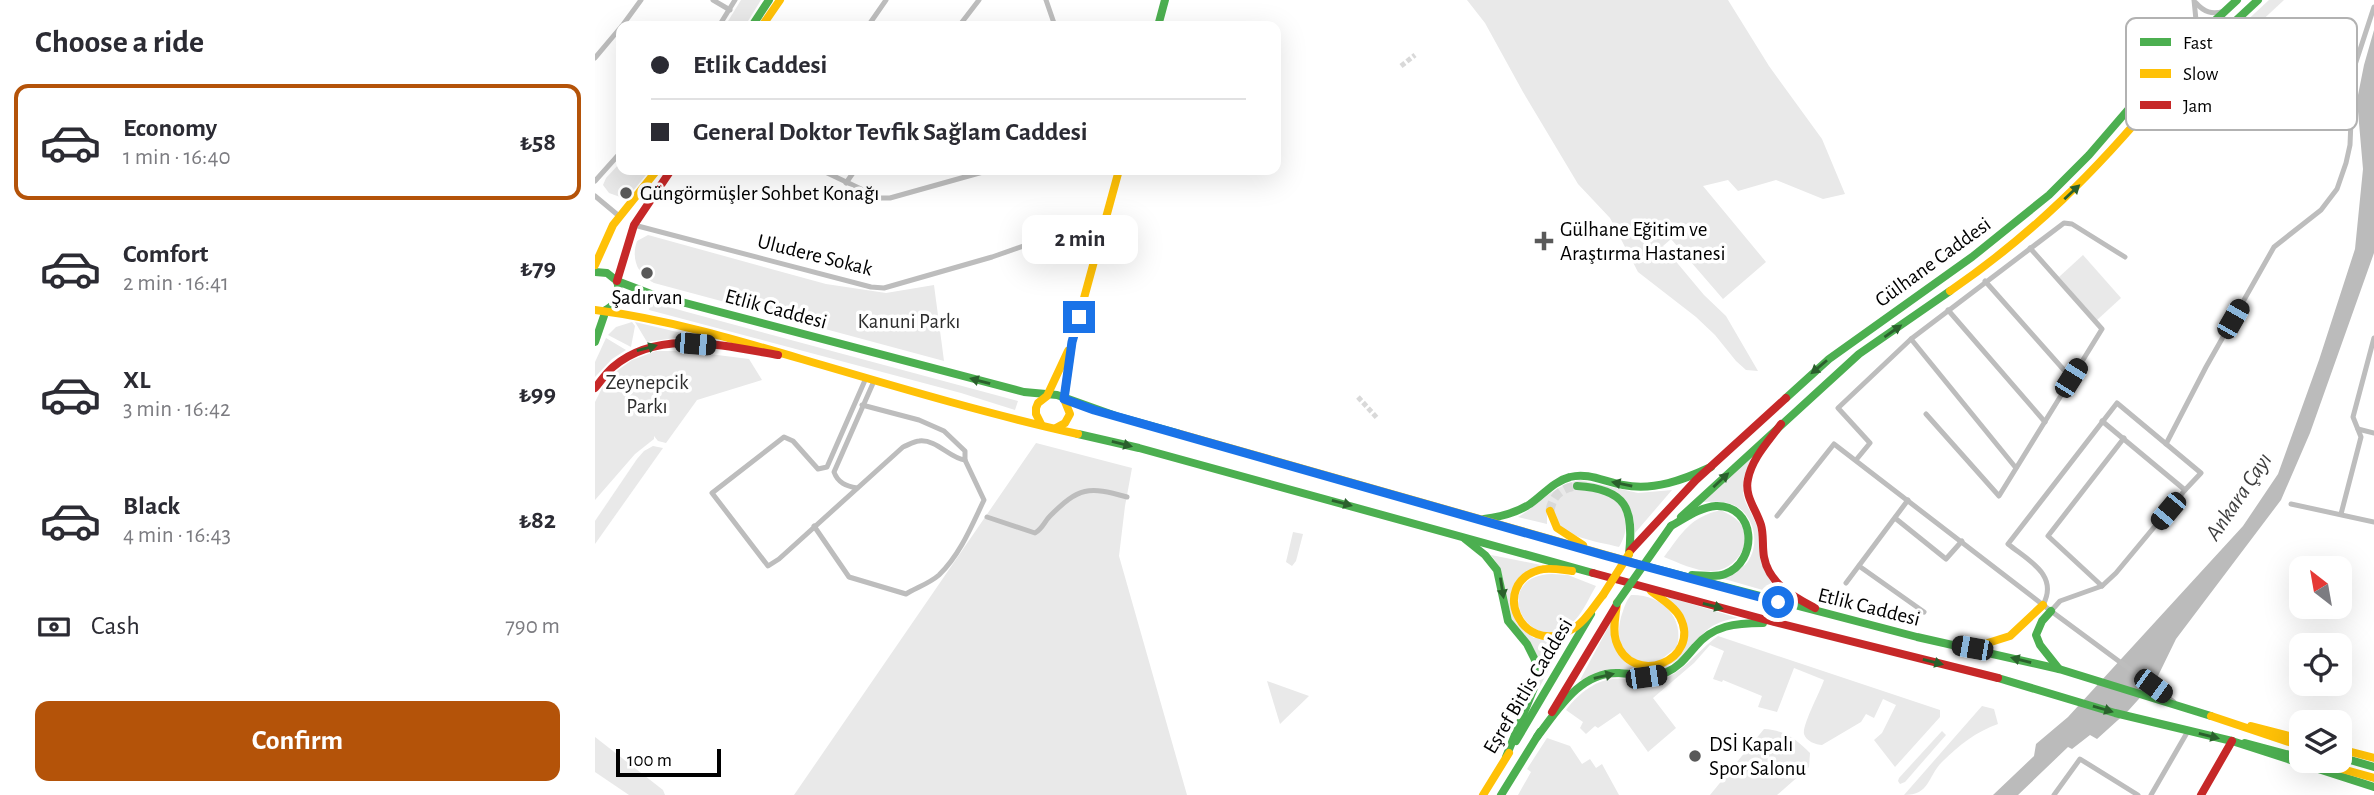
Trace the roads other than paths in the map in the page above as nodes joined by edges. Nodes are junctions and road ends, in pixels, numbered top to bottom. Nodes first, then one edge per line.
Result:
1 (641, 0) edge
2 (713, 0) edge
3 (735, 0) edge
4 (769, 0) edge
5 (779, 0) edge
6 (886, 0) edge
7 (979, 0) edge
8 (1046, 0) edge
9 (1165, 0) edge
10 (2237, 0) edge
11 (2258, 0) edge
12 (2374, 7) edge
13 (730, 10) junction
14 (2227, 10) junction
15 (2196, 18) edge
16 (2218, 18) edge
17 (2239, 18) edge
18 (626, 21) edge
19 (722, 21) edge
20 (755, 21) edge
21 (765, 21) edge
22 (871, 21) edge
23 (963, 21) edge
24 (1053, 21) edge
25 (1159, 21) edge
26 (616, 34) edge
27 (595, 58) edge
28 (2357, 59) edge
29 (2126, 112) edge
30 (2130, 130) edge
31 (2351, 130) edge
32 (616, 158) edge
33 (653, 175) edge
34 (668, 175) edge
35 (830, 175) edge
36 (852, 175) edge
37 (972, 175) edge
38 (1118, 175) edge
39 (595, 181) edge
40 (846, 184) junction
41 (595, 196) edge
42 (619, 216) junction
43 (1106, 217) junction
44 (634, 225) junction
45 (2030, 248) junction
46 (2125, 257) dead end
47 (595, 265) edge
48 (595, 272) edge
49 (617, 281) junction
50 (1985, 281) junction
51 (595, 310) edge
52 (606, 310) junction
53 (1948, 310) junction
54 (2374, 338) edge
55 (1912, 339) junction
56 (595, 342) edge
57 (1072, 342) junction
58 (791, 357) junction
59 (2071, 378) junction
60 (870, 379) junction
61 (595, 388) edge
62 (1047, 396) junction
63 (1064, 399) junction
64 (862, 405) junction
65 (1926, 414) dead end
66 (2102, 421) junction
67 (2045, 422) junction
68 (1041, 424) junction
69 (1781, 424) junction
70 (1056, 428) junction
71 (2358, 429) junction
72 (2374, 433) edge
73 (2124, 438) junction
74 (2166, 444) junction
75 (965, 460) junction
76 (1856, 460) junction
77 (1711, 467) junction
78 (2016, 468) junction
79 (1577, 486) dead end
80 (857, 488) junction
81 (2185, 490) junction
82 (1127, 497) dead end
83 (1908, 500) junction
84 (2291, 504) dead end
85 (1550, 511) dead end
86 (2341, 514) junction
87 (1777, 516) dead end
88 (987, 517) dead end
89 (1895, 518) junction
90 (1479, 520) junction
91 (2374, 523) edge
92 (814, 526) junction
93 (1671, 526) junction
94 (1461, 536) junction
95 (1634, 536) junction
96 (1962, 541) junction
97 (1607, 556) junction
98 (1859, 566) junction
99 (1591, 572) junction
100 (1676, 575) junction
101 (1846, 583) dead end
102 (2102, 586) junction
103 (1647, 588) junction
104 (1603, 595) junction
105 (1617, 603) junction
106 (2043, 605) junction
107 (2051, 611) junction
108 (1924, 612) dead end
109 (1829, 615) junction
110 (1774, 622) junction
111 (1972, 648) junction
112 (2059, 669) junction
113 (2181, 707) junction
114 (2211, 716) junction
115 (2188, 731) junction
116 (2289, 736) edge
117 (1537, 737) junction
118 (2232, 741) junction
119 (2289, 742) edge
120 (2352, 752) edge
121 (2289, 754) edge
122 (1506, 757) junction
123 (2374, 758) edge
124 (2352, 761) edge
125 (2374, 767) edge
126 (2352, 772) edge
127 (2374, 778) edge
128 (2374, 788) edge
129 (1483, 795) edge
130 (1501, 795) edge
131 (2054, 795) edge
132 (2138, 795) edge
133 (2151, 795) edge
134 (2201, 795) edge

1 - 18 street
2 - 13 street
3 - 13 street
4 - 20 main road
5 - 21 main road
6 - 22 street
7 - 23 street
8 - 24 street
9 - 25 main road
10 - 14 main road, Gülhane Caddesi
17 -> 11 main road, Gülhane Caddesi
12 - 28 street
13 - 19 street
14 - 15 street
14 - 16 main road, Gülhane Caddesi
26 - 27 street
29 -> 77 main road, Gülhane Caddesi
69 -> 30 main road, Gülhane Caddesi
31 - 74 street
32 - 39 street
33 - 42 main road
34 - 44 main road
35 - 40 street
36 - 40 street
37 - 40 street
38 - 43 main road
41 - 42 street
42 - 47 main road
43 - 44 street, Uludere Sokak
43 - 57 main road
44 - 49 main road
45 - 46 street
45 - 50 street
45 - 59 street
48 - 49 main road, Etlik Caddesi
49 - 52 main road
62 -> 49 main road, Etlik Caddesi
50 - 53 street
50 - 59 street
51 - 52 main road, Etlik Caddesi
52 - 56 main road
52 - 58 main road, Etlik Caddesi
53 - 55 street
53 - 67 street
54 - 71 street
55 - 76 street
55 - 78 street
57 - 62 main road
57 - 63 main road
58 - 60 main road, Etlik Caddesi
61 -> 58 main road
59 - 67 street
60 - 64 street
60 - 68 main road, Etlik Caddesi
60 - 92 street
62 - 63 main road, Etlik Caddesi
62 - 68 main road
63 - 70 main road
63 - 90 main road, Etlik Caddesi
64 - 75 street
64 - 80 street
65 - 78 street
66 - 73 street
66 - 74 street
66 - 106 street
67 - 78 street
68 - 70 main road, Etlik Caddesi
93 -> 69 main road, Gülhane Caddesi
69 - 109 main road
70 -> 94 main road, Etlik Caddesi
71 - 72 street
71 - 86 street
73 - 81 street
73 - 102 street
74 - 81 street
75 - 80 street
75 - 92 street
76 - 83 street
76 - 87 street
77 -> 90 main road
77 - 95 main road, Gülhane Caddesi
79 - 95 main road
80 - 92 street
81 - 102 street
82 - 88 street
83 - 89 street
83 - 96 street
84 - 86 street
85 - 97 main road
86 - 91 street
89 - 96 street
89 - 98 street
90 - 97 main road, Etlik Caddesi
93 - 100 main road
93 - 105 main road, Eşref Bitlis Caddesi, bridge
94 - 99 main road, Etlik Caddesi
94 -> 122 main road
95 - 104 main road, bridge
96 - 106 street
97 - 100 main road, Etlik Caddesi
98 - 101 street
98 - 108 street
99 - 103 main road, Etlik Caddesi
99 - 104 main road
100 - 109 main road, Etlik Caddesi
102 - 107 street
103 - 105 main road
103 -> 110 main road, Etlik Caddesi
104 - 122 main road, Eşref Bitlis Caddesi
105 - 117 main road, Eşref Bitlis Caddesi
106 - 107 street
106 - 111 main road
107 - 112 main road
107 - 113 street
109 - 111 main road, Etlik Caddesi
110 -> 115 main road, Etlik Caddesi
117 -> 110 main road
112 -> 111 main road, Etlik Caddesi
112 - 113 main road, Etlik Caddesi
113 - 114 main road
114 - 116 main road
114 - 119 main road
115 -> 118 main road
115 - 133 street
117 - 130 main road, Eşref Bitlis Caddesi
118 - 121 main road
118 - 128 main road
118 - 134 main road
120 - 123 main road
122 - 129 main road, Eşref Bitlis Caddesi
124 - 125 main road
126 - 127 main road
131 - 132 street

